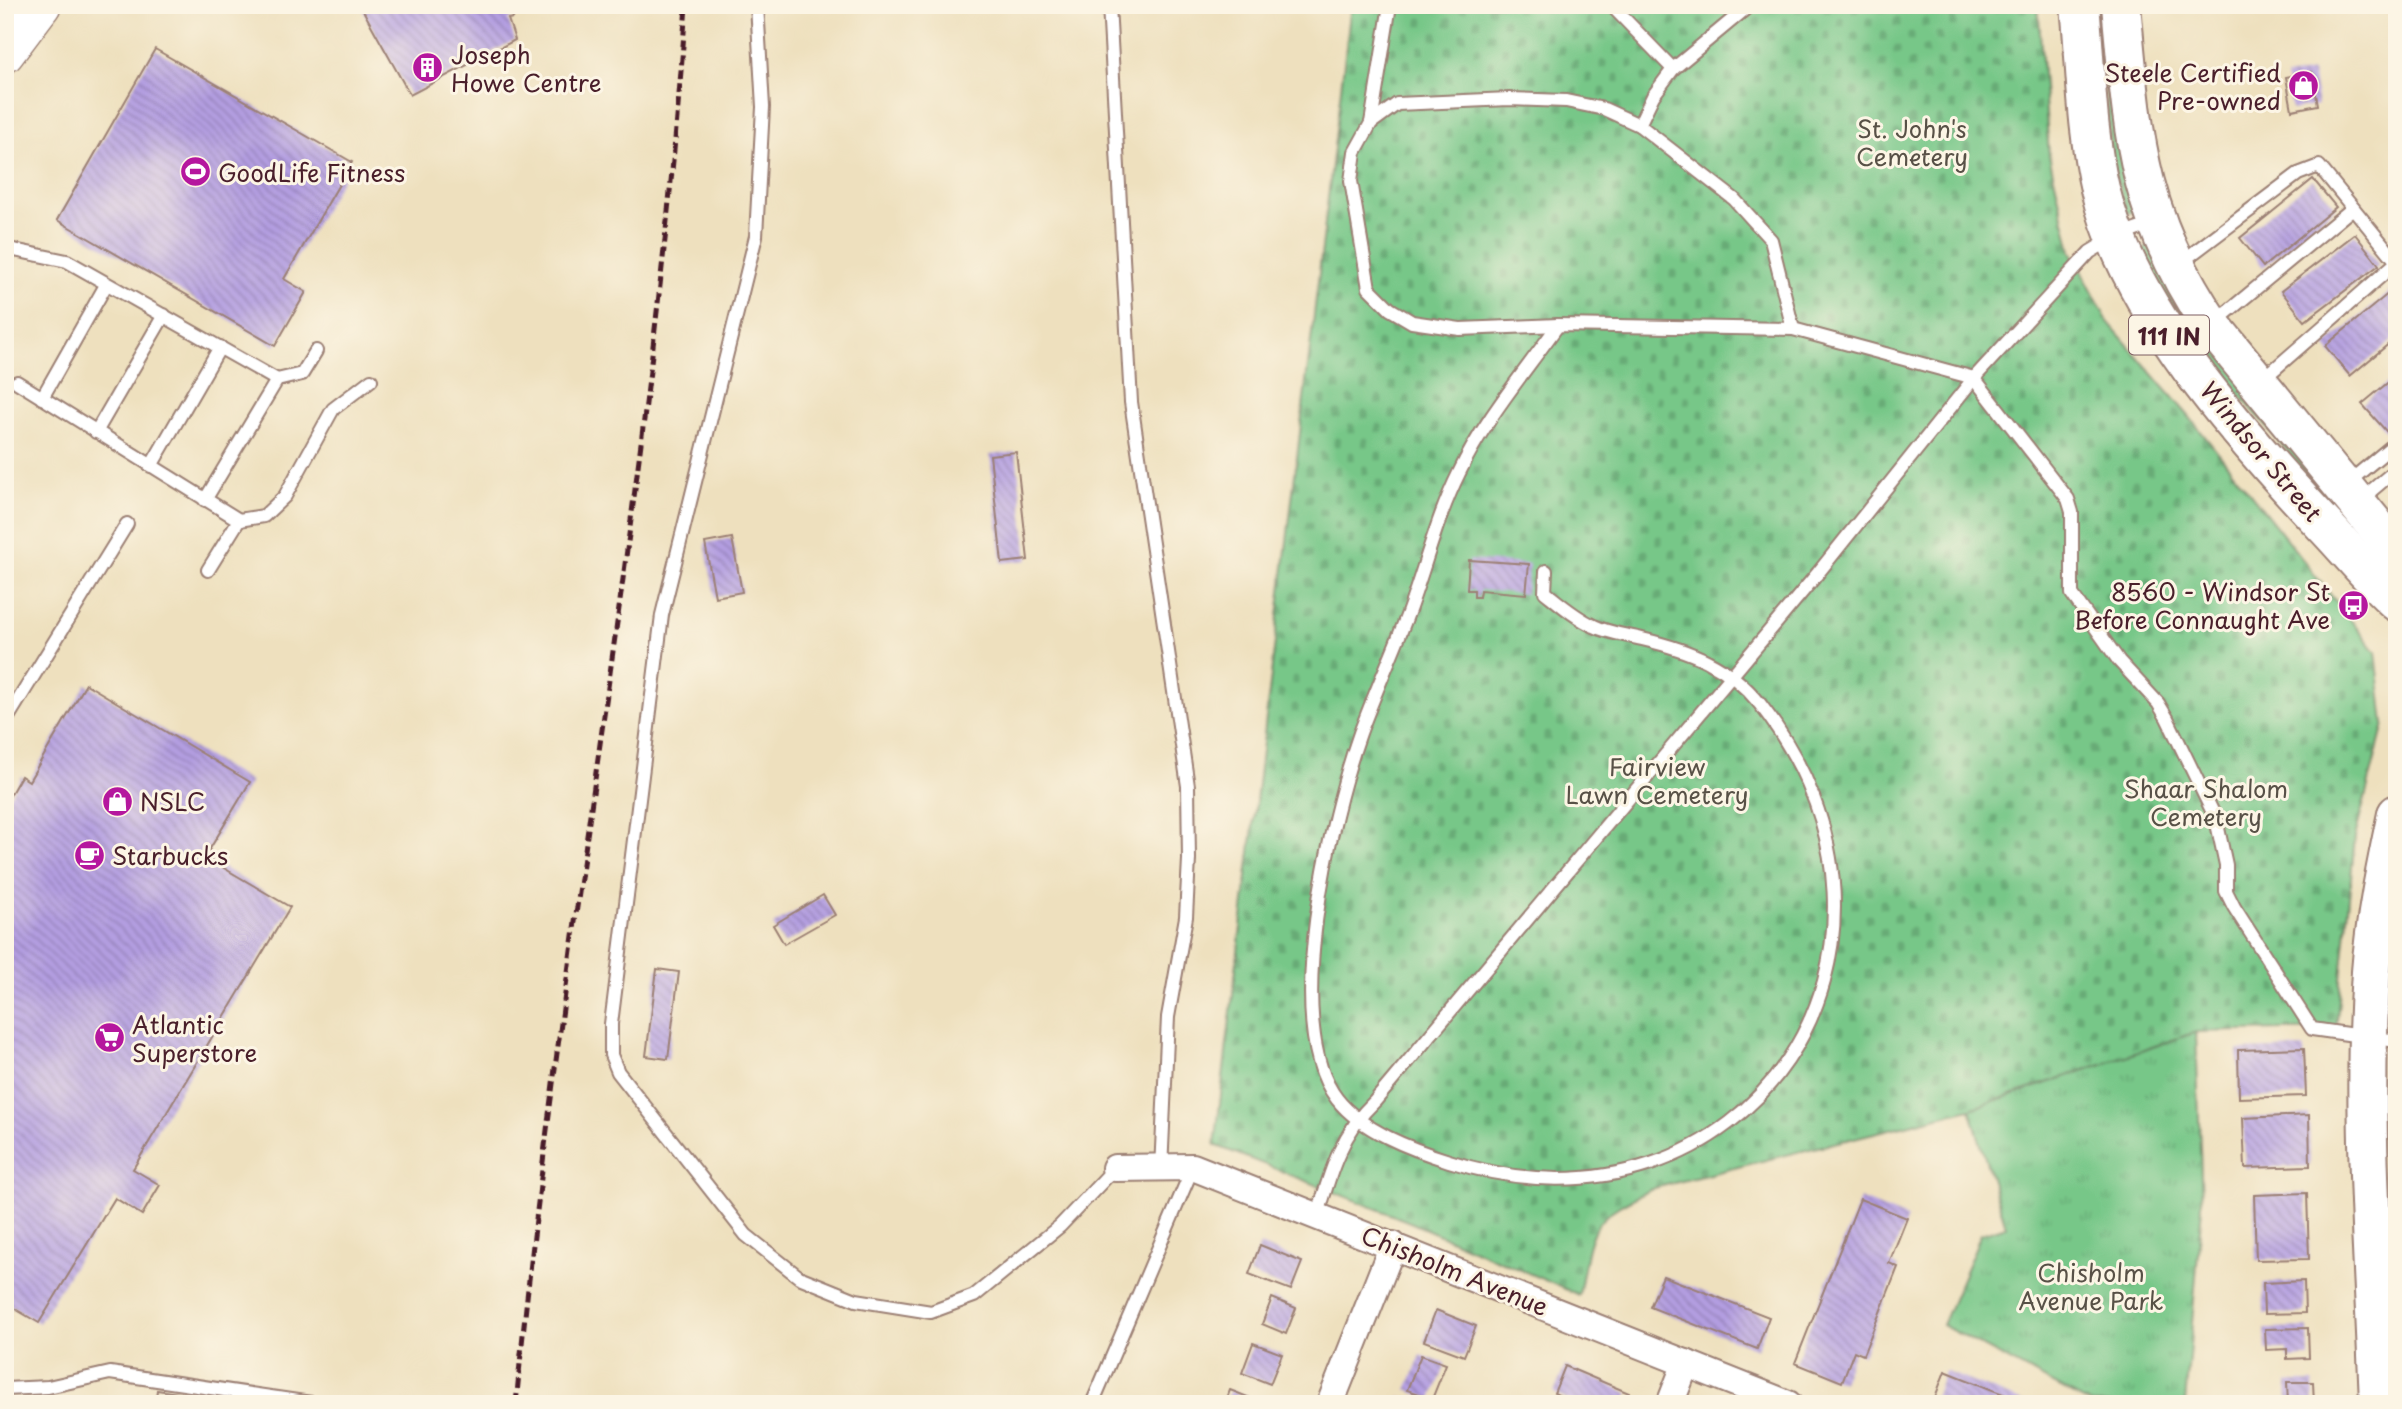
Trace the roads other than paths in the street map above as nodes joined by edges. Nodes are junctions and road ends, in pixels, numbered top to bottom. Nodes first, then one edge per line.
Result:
1 (34, 5) edge
2 (42, 5) edge
3 (758, 5) edge
4 (1109, 5) edge
5 (1390, 5) edge
6 (1611, 5) edge
7 (1750, 5) edge
8 (2080, 5) edge
9 (2121, 5) edge
10 (5, 54) edge
11 (1673, 69) junction
12 (1371, 123) junction
13 (1639, 125) junction
14 (2353, 208) junction
15 (2155, 223) junction
16 (2115, 237) junction
17 (14, 250) dead end
18 (2397, 262) edge
19 (2175, 267) junction
20 (106, 285) junction
21 (164, 316) junction
22 (1558, 325) junction
23 (2211, 325) junction
24 (1793, 329) junction
25 (220, 347) junction
26 (316, 351) dead end
27 (1974, 378) junction
28 (277, 380) junction
29 (371, 380) dead end
30 (17, 383) dead end
31 (2259, 383) junction
32 (42, 398) junction
33 (96, 432) junction
34 (2397, 442) edge
35 (151, 466) junction
36 (2397, 469) edge
37 (2349, 495) junction
38 (205, 500) junction
39 (239, 520) junction
40 (127, 524) dead end
41 (2397, 552) edge
42 (208, 570) dead end
43 (1546, 571) dead end
44 (2396, 603) edge
45 (1732, 674) junction
46 (5, 722) edge
47 (2397, 814) edge
48 (2382, 1039) edge
49 (1357, 1117) junction
50 (1193, 1167) junction
51 (1115, 1168) joint
52 (1161, 1170) junction
53 (1318, 1215) junction
54 (1393, 1245) junction
55 (1686, 1363) junction
56 (5, 1389) edge
57 (318, 1404) edge
58 (1092, 1404) edge
59 (1330, 1404) edge
60 (1670, 1404) edge
61 (1788, 1404) edge
62 (2379, 1404) edge

1 - 2 main road
2 - 10 main road
3 - 51 lane
4 - 52 lane
5 - 12 lane
6 - 11 lane
7 - 11 lane
8 - 16 main road, Windsor Street / 111 IN
9 - 15 main road, Windsor Street
11 - 13 lane
12 - 13 lane
12 - 22 lane
13 - 24 lane
14 - 18 lane
14 - 19 lane
14 - 23 lane
15 - 16 lane
15 - 19 main road, Windsor Street
16 - 27 lane
16 - 44 main road, Windsor Street / 111 IN
17 - 20 lane
18 - 31 lane
19 - 23 main road, Windsor Street
20 - 21 lane
20 - 32 lane
21 - 25 lane
21 - 33 lane
22 - 24 lane
22 - 49 lane
23 - 31 main road, Windsor Street
24 - 27 lane
25 - 28 lane
25 - 35 lane
26 - 28 lane
27 - 45 lane
27 - 48 lane
28 - 38 lane
29 - 39 lane
30 - 32 lane
31 - 37 main road, Windsor Street
32 - 33 lane
33 - 35 lane
34 - 37 lane
35 - 38 lane
36 - 37 lane
37 - 41 main road, Windsor Street
38 - 39 lane
39 - 42 lane
40 - 46 lane
43 - 45 lane
45 - 49 lane
45 - 49 lane
47 - 48 main road
48 - 62 main road
49 - 53 lane
50 - 52 street, Chisholm Avenue
50 - 53 street, Chisholm Avenue
50 - 58 lane
51 - 52 street, Chisholm Avenue
53 - 54 street, Chisholm Avenue
54 - 55 street, Chisholm Avenue
54 - 59 street
55 - 60 street
55 - 61 street, Chisholm Avenue
56 - 57 lane

